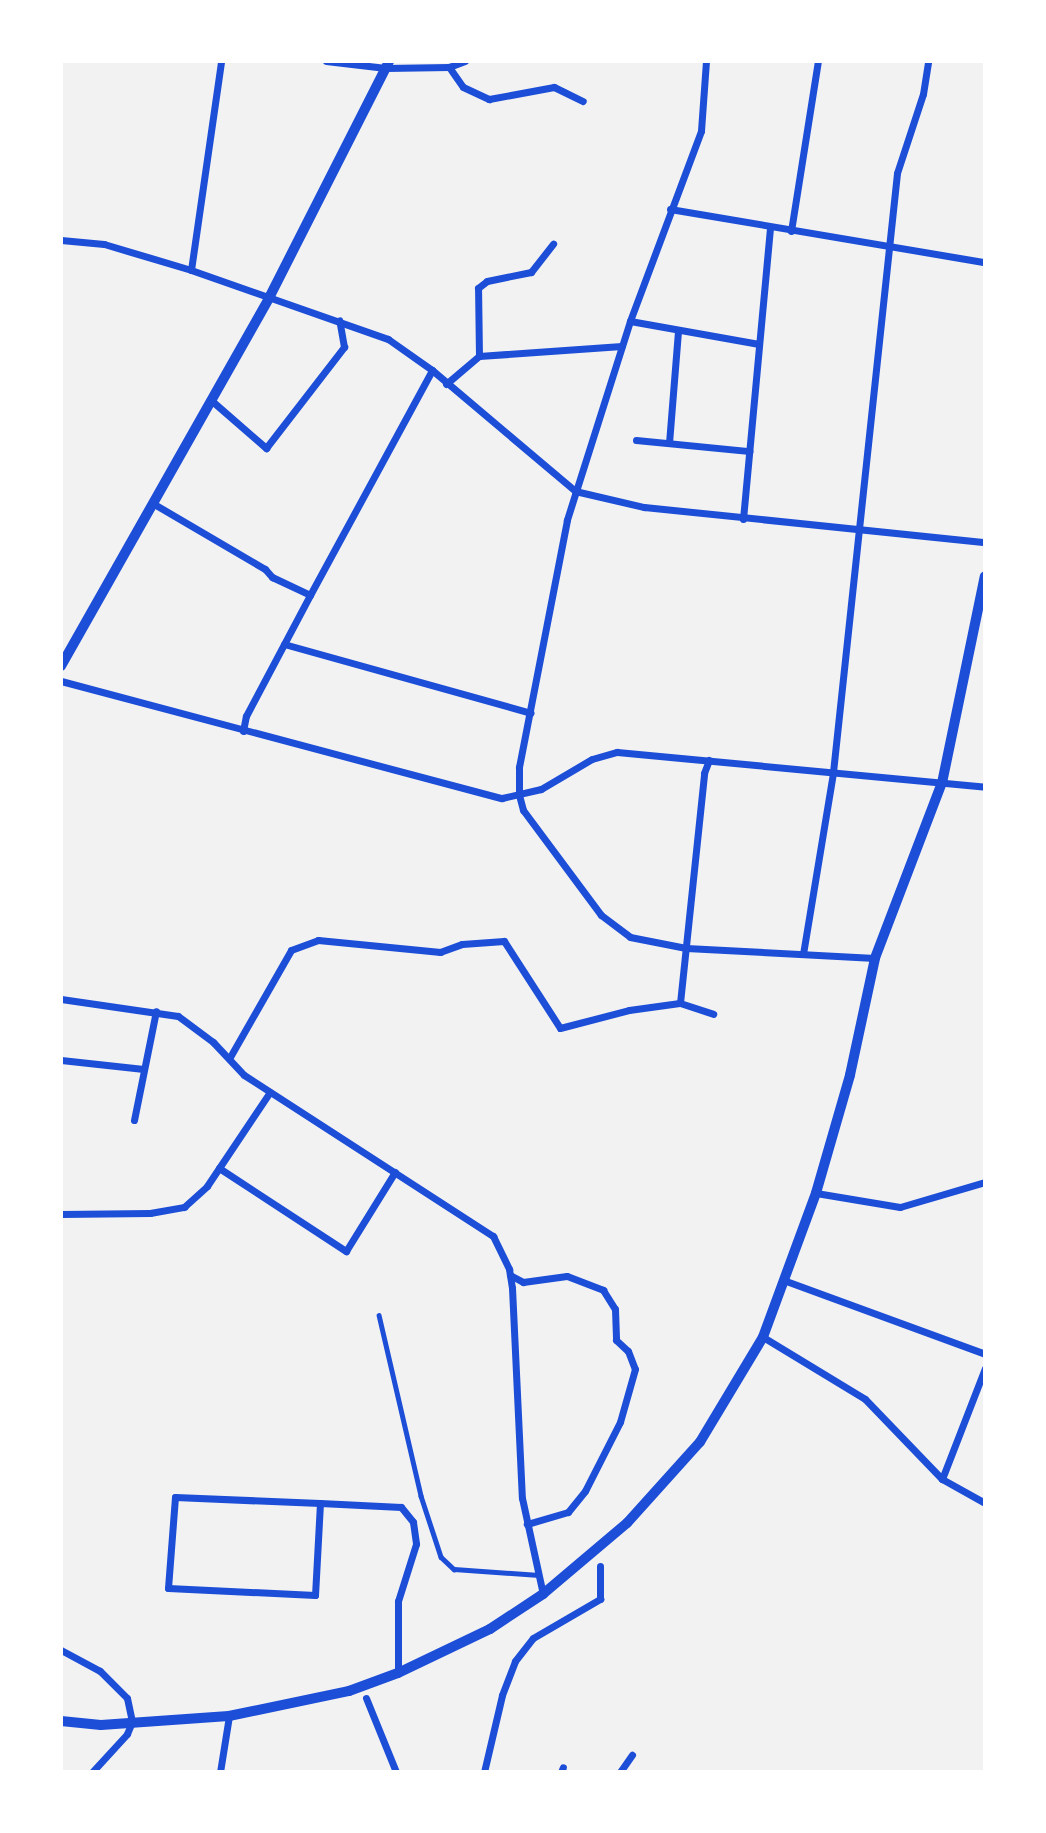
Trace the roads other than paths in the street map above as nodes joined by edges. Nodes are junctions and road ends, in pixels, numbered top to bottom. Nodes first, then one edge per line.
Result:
1 (221, 61) edge
2 (326, 61) edge
3 (465, 61) edge
4 (706, 61) edge
5 (818, 61) edge
6 (928, 61) edge
7 (387, 64) edge
8 (449, 67) junction
9 (583, 101) dead end
10 (670, 209) junction
11 (770, 227) junction
12 (791, 231) junction
13 (61, 240) edge
14 (553, 244) dead end
15 (886, 247) junction
16 (985, 262) edge
17 (191, 270) junction
18 (270, 296) junction
19 (339, 320) junction
20 (630, 321) junction
21 (678, 330) junction
22 (759, 344) junction
23 (622, 346) junction
24 (479, 356) junction
25 (432, 370) junction
26 (446, 384) junction
27 (212, 401) junction
28 (636, 440) dead end
29 (669, 443) junction
30 (749, 451) junction
31 (575, 491) junction
32 (154, 504) junction
33 (743, 519) junction
34 (857, 531) junction
35 (985, 542) edge
36 (985, 576) edge
37 (310, 595) junction
38 (284, 644) junction
39 (61, 666) edge
40 (61, 681) edge
41 (531, 713) junction
42 (243, 731) junction
43 (709, 760) junction
44 (833, 772) junction
45 (942, 783) junction
46 (985, 787) edge
47 (519, 795) junction
48 (686, 948) junction
49 (803, 954) junction
50 (875, 958) junction
51 (61, 999) edge
52 (680, 1003) junction
53 (156, 1011) junction
54 (713, 1014) dead end
55 (230, 1057) junction
56 (61, 1059) edge
57 (144, 1069) junction
58 (270, 1092) junction
59 (134, 1120) dead end
60 (219, 1168) junction
61 (396, 1172) junction
62 (985, 1182) edge
63 (816, 1192) junction
64 (61, 1214) edge
65 (510, 1275) junction
66 (786, 1281) junction
67 (379, 1315) dead end
68 (763, 1337) junction
69 (985, 1353) edge
70 (985, 1368) edge
71 (942, 1479) junction
72 (320, 1503) junction
73 (985, 1503) edge
74 (527, 1524) junction
75 (600, 1566) dead end
76 (539, 1575) junction
77 (543, 1594) junction
78 (61, 1650) edge
79 (398, 1674) junction
80 (366, 1698) dead end
81 (229, 1716) junction
82 (61, 1721) edge
83 (132, 1721) junction
84 (632, 1755) dead end
85 (397, 1771) edge
86 (92, 1772) edge
87 (220, 1772) edge
88 (484, 1772) edge
89 (620, 1772) edge

1 - 17 street
2 - 7 street
3 - 8 street
4 - 10 street
5 - 12 street
6 - 15 street
7 - 8 street
7 - 18 street
8 - 9 street
10 - 11 street
10 - 20 street
11 - 12 street
11 - 22 street
12 - 15 street
13 - 17 street
14 - 24 street
15 - 16 street
15 - 34 street
17 - 18 street
18 - 19 street
18 - 27 street
19 - 25 street
19 - 27 street
20 - 21 street
20 - 23 street
21 - 22 street
21 - 29 street
22 - 30 street
23 - 24 street
23 - 31 street
24 - 26 street
25 - 26 street
25 - 37 street
26 - 31 street
27 - 32 street
28 - 29 street
29 - 30 street
30 - 33 street
31 - 33 street
31 - 41 street
32 - 37 street
32 - 39 street
33 - 34 street
34 - 35 street
34 - 44 street
36 - 45 street
37 - 38 street
38 - 41 street
38 - 42 street
40 - 42 street
41 - 47 street
42 - 47 street
43 - 44 street
43 - 47 street
43 - 48 street
44 - 45 street
44 - 49 street
45 - 46 street
45 - 50 street
47 - 48 street
48 - 49 street
48 - 52 street
49 - 50 street
50 - 63 street
51 - 53 street
52 - 54 street
52 - 55 street
53 - 55 street
53 - 57 street
55 - 58 street
56 - 57 street
57 - 59 street
58 - 60 street
58 - 61 street
60 - 61 street
60 - 64 street
61 - 65 street
62 - 63 street
63 - 66 street
65 - 74 street
65 - 74 street
66 - 68 street
66 - 69 street
67 - 76 lane
68 - 71 street
68 - 77 street
70 - 71 street
71 - 73 street
72 - 72 street
72 - 79 street
74 - 76 street
75 - 88 street
76 - 77 street
77 - 79 street
78 - 83 street
79 - 81 street
80 - 85 street
81 - 83 street
81 - 87 street
82 - 83 street
83 - 86 street
84 - 89 street

